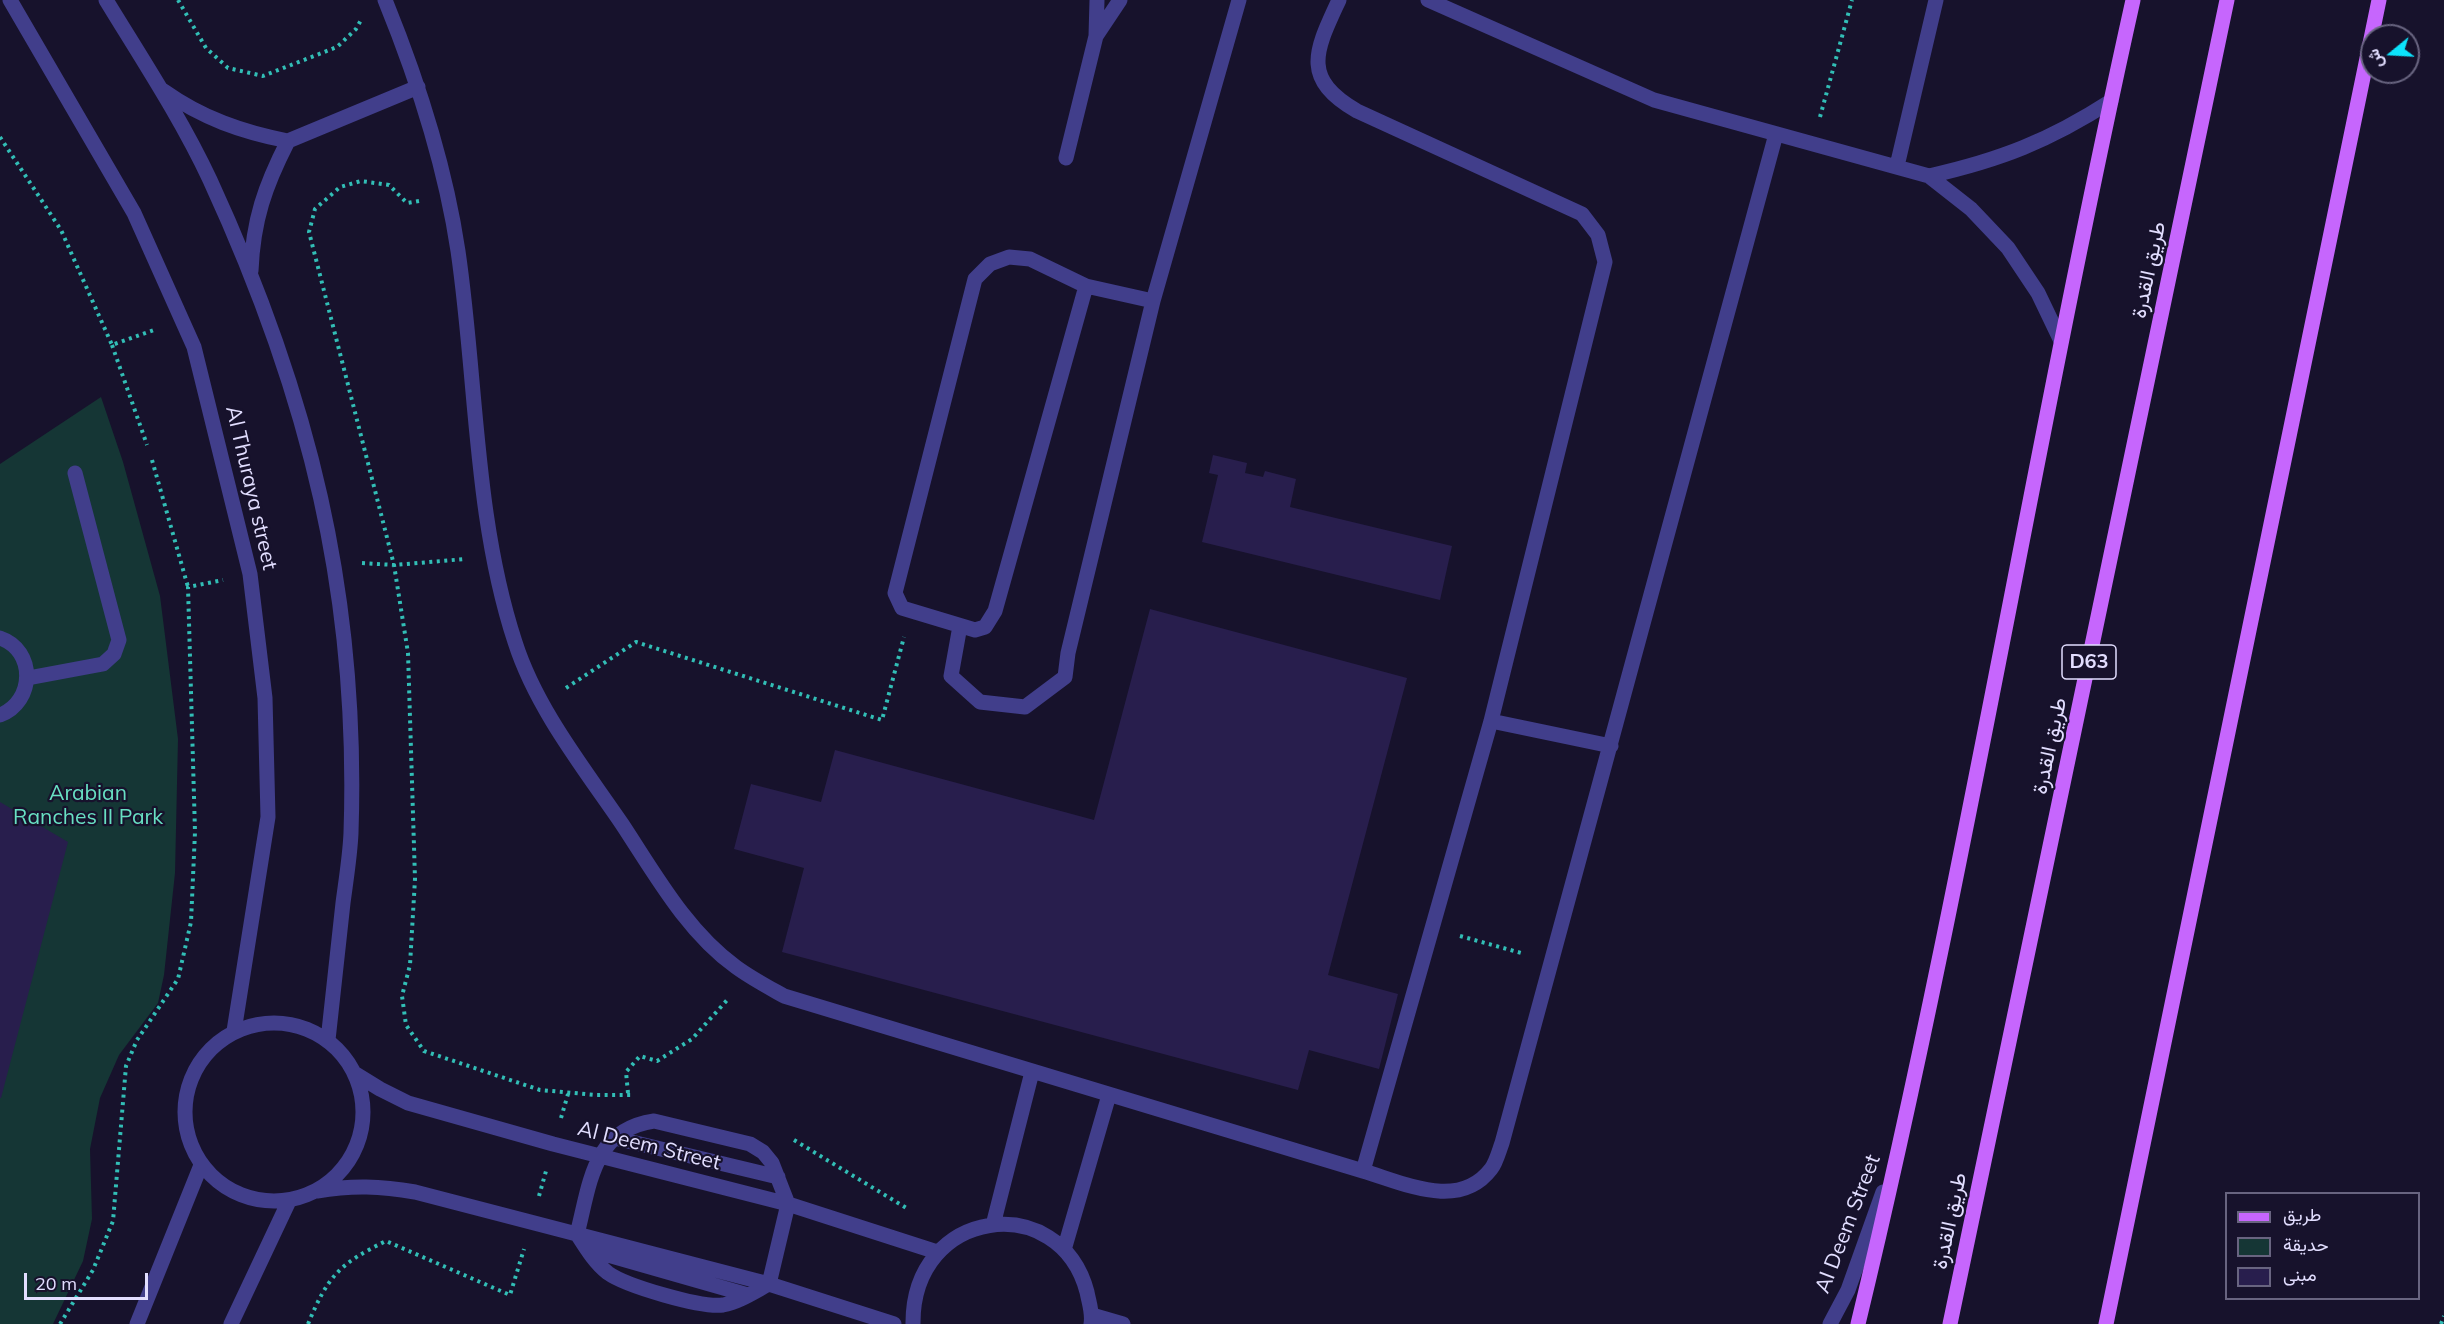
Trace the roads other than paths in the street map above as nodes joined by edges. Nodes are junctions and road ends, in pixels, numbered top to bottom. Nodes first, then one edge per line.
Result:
1 (10, 0) edge
2 (106, 0) edge
3 (385, 0) edge
4 (1097, 0) edge
5 (1120, 0) edge
6 (1239, 0) edge
7 (1340, 0) edge
8 (1428, 0) edge
9 (1936, 0) edge
10 (2133, 0) edge
11 (2227, 0) edge
12 (2379, 0) edge
13 (1096, 36) junction
14 (418, 87) junction
15 (159, 88) junction
16 (2111, 101) junction
17 (1776, 134) junction
18 (288, 141) junction
19 (1066, 158) dead end
20 (1897, 166) junction
21 (1929, 176) junction
22 (251, 277) junction
23 (1086, 286) junction
24 (1153, 301) junction
25 (2061, 341) junction
26 (75, 473) dead end
27 (960, 626) junction
28 (0, 638) edge
29 (28, 678) junction
30 (0, 715) edge
31 (1491, 721) junction
32 (1611, 746) junction
33 (234, 1031) junction
34 (328, 1040) junction
35 (1032, 1072) junction
36 (354, 1073) junction
37 (1109, 1095) junction
38 (615, 1138) junction
39 (1902, 1138) junction
40 (598, 1155) junction
41 (201, 1165) junction
42 (1363, 1171) junction
43 (778, 1177) junction
44 (317, 1191) junction
45 (289, 1201) junction
46 (788, 1204) junction
47 (993, 1225) junction
48 (577, 1234) junction
49 (1065, 1250) junction
50 (937, 1252) junction
51 (769, 1284) junction
52 (1092, 1319) edge
53 (137, 1324) edge
54 (231, 1324) edge
55 (894, 1324) edge
56 (913, 1324) edge
57 (1123, 1324) edge
58 (1830, 1324) edge
59 (1858, 1324) edge
60 (1950, 1324) edge
61 (2106, 1324) edge

1 - 33 street, Al Thuraya street
2 - 15 street
3 - 14 street
4 - 13 street
5 - 13 street
6 - 24 street
7 - 31 street
8 - 17 street
9 - 20 street
10 - 16 main road
11 - 60 main road, طريق القدرة / D63
12 - 61 main road
13 - 19 street
14 - 18 street
14 - 35 street
15 - 18 street
15 - 22 street
16 - 21 street
16 - 25 main road
17 - 20 street
17 - 32 street
18 - 22 street
20 - 21 street
21 - 25 street
22 - 34 street
23 - 24 street
23 - 27 street
23 - 27 street
24 - 27 street
25 - 39 main road
26 - 29 street
28 - 29 street
29 - 30 street
31 - 32 street
31 - 42 street
32 - 42 street
33 - 34 street
33 - 41 street
34 - 36 street
35 - 37 street
35 - 47 street
36 - 40 street, Al Deem Street
36 - 44 street
37 - 42 street
37 - 49 street
38 - 40 street
38 - 43 street
38 - 43 street
39 - 58 street, Al Deem Street
39 - 59 main road
40 - 46 street, Al Deem Street
40 - 48 street
41 - 45 street
41 - 53 street
43 - 46 street
44 - 45 street
44 - 48 street
45 - 54 street
46 - 50 street, Al Deem Street
46 - 51 street
47 - 49 street
47 - 50 street
48 - 51 street
48 - 51 street
49 - 52 street
50 - 56 street
51 - 55 street
52 - 57 street

